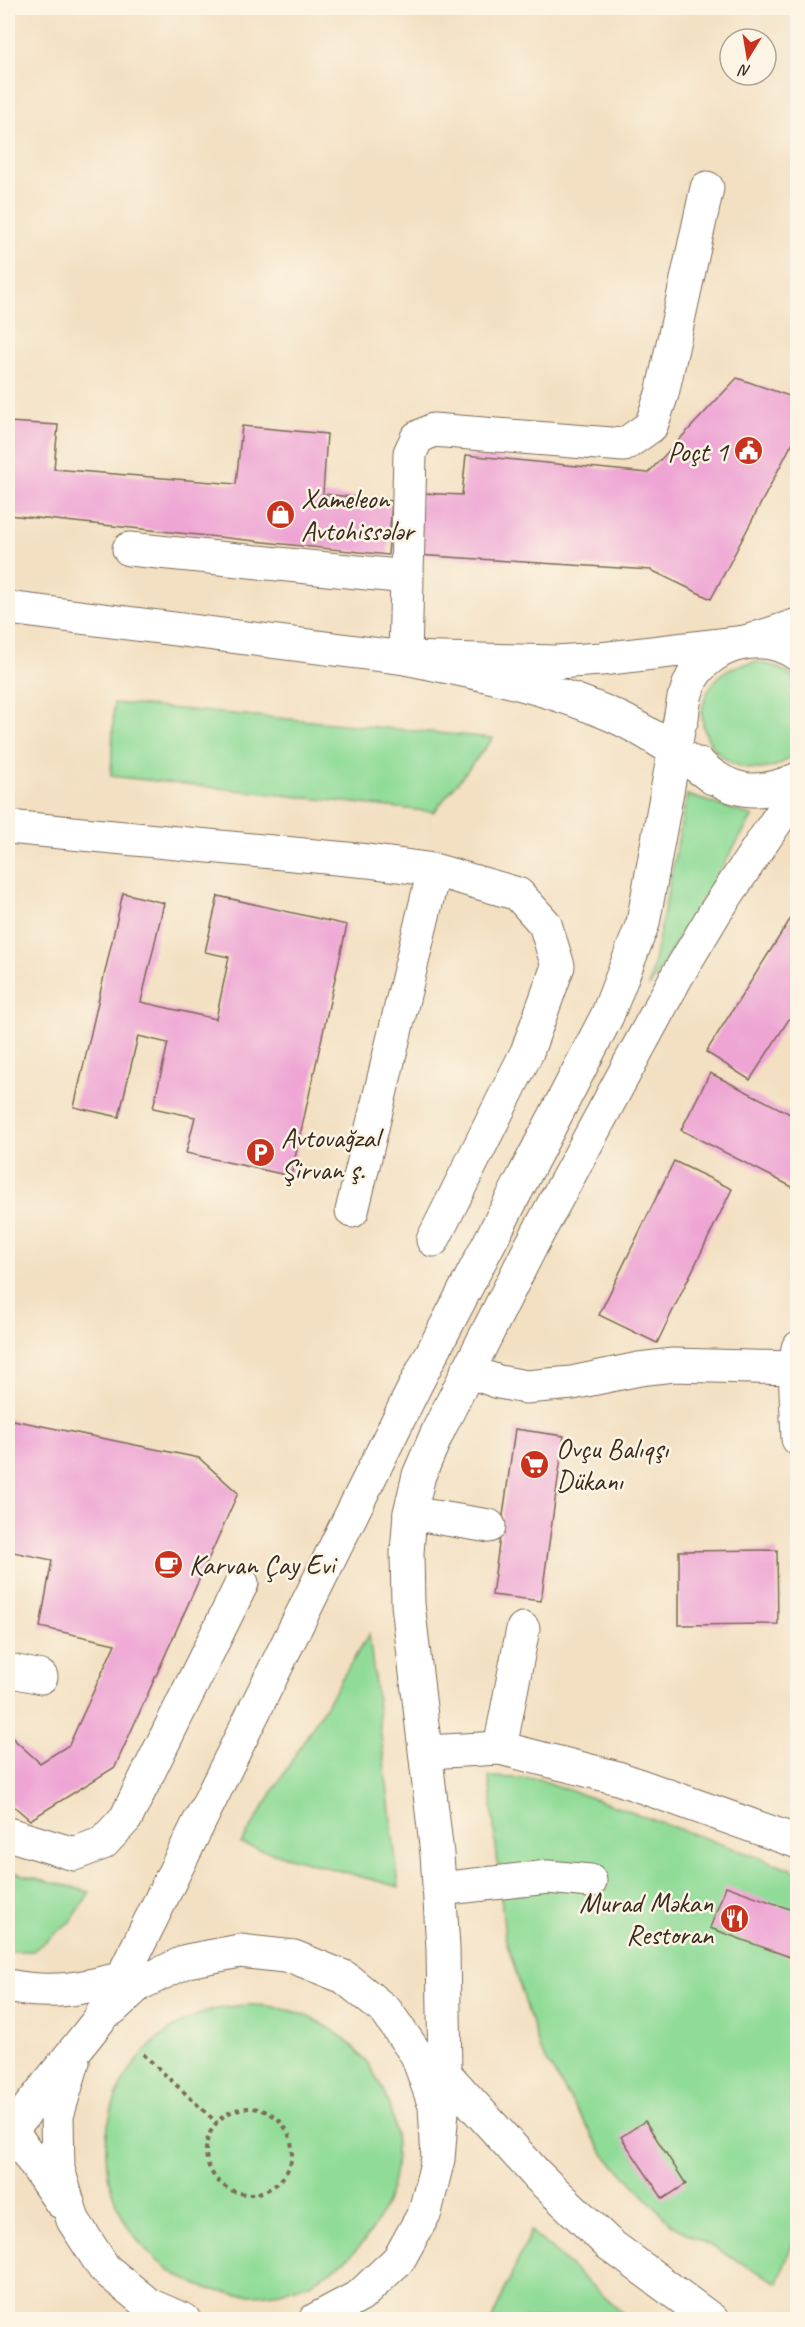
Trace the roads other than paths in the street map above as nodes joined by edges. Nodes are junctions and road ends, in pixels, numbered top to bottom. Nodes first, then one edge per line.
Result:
1 (707, 188) dead end
2 (129, 549) dead end
3 (407, 577) junction
4 (8, 608) edge
5 (798, 625) edge
6 (778, 647) edge
7 (405, 658) junction
8 (684, 698) junction
9 (674, 750) junction
10 (713, 778) junction
11 (798, 779) edge
12 (798, 789) edge
13 (8, 827) edge
14 (434, 870) junction
15 (352, 1211) dead end
16 (433, 1240) dead end
17 (796, 1358) edge
18 (467, 1371) junction
19 (798, 1439) edge
20 (410, 1513) junction
21 (489, 1526) dead end
22 (242, 1582) dead end
23 (523, 1629) dead end
24 (8, 1670) edge
25 (41, 1677) dead end
26 (500, 1748) junction
27 (426, 1752) junction
28 (8, 1834) edge
29 (798, 1842) edge
30 (590, 1881) dead end
31 (439, 1889) junction
32 (187, 1961) junction
33 (122, 1978) junction
34 (8, 1986) edge
35 (386, 2011) junction
36 (99, 2020) junction
37 (445, 2075) junction
38 (9, 2130) edge
39 (438, 2159) junction
40 (73, 2220) junction
41 (184, 2319) edge
42 (315, 2319) edge
43 (712, 2319) edge

1 - 3 main road
2 - 3 main road
3 - 7 main road
4 - 7 main road
5 - 6 main road
6 - 7 main road
6 - 8 main road
7 - 9 main road
8 - 9 main road
8 - 10 main road
9 - 10 main road
9 - 33 main road
10 - 11 main road
12 - 18 main road
13 - 14 main road
14 - 15 main road
14 - 16 main road
17 - 18 main road
17 - 19 main road
18 - 20 main road
20 - 21 main road
20 - 27 main road
22 - 28 main road
23 - 26 main road
24 - 25 main road
26 - 27 main road
26 - 29 main road
27 - 31 main road
30 - 31 main road
31 - 37 main road
32 - 33 main road
32 - 35 main road
32 - 36 main road
33 - 34 main road
33 - 36 main road
35 - 37 main road
35 - 39 main road
36 - 38 main road
36 - 40 main road
37 - 39 main road
37 - 43 main road
38 - 40 main road
39 - 42 main road
40 - 41 main road

